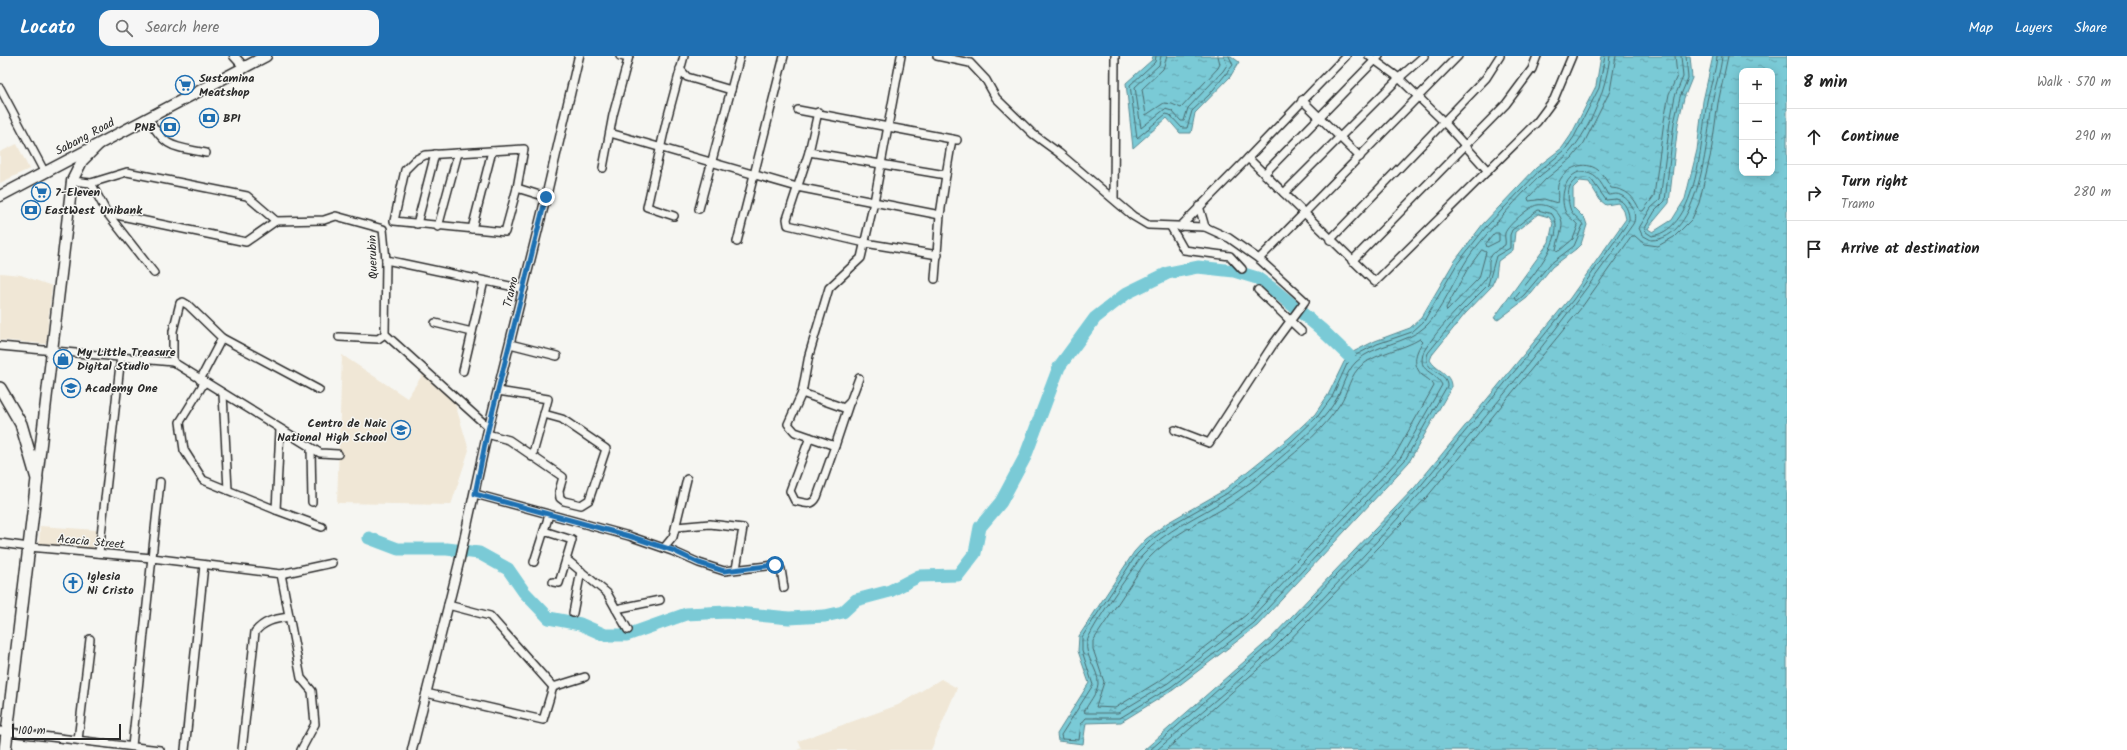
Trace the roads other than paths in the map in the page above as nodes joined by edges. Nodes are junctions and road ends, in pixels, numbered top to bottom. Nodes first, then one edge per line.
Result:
1 (234, 56) edge
2 (266, 56) edge
3 (579, 56) edge
4 (620, 56) edge
5 (684, 56) edge
6 (740, 56) edge
7 (784, 56) edge
8 (900, 56) edge
9 (938, 56) edge
10 (1115, 56) edge
11 (1346, 56) edge
12 (1424, 56) edge
13 (1458, 56) edge
14 (1500, 56) edge
15 (1538, 56) edge
16 (1572, 56) edge
17 (628, 57) edge
18 (1374, 58) edge
19 (245, 68) junction
20 (680, 69) junction
21 (1399, 78) junction
22 (0, 88) edge
23 (731, 90) junction
24 (1418, 97) junction
25 (1302, 100) junction
26 (798, 110) dead end
27 (818, 112) junction
28 (1318, 117) junction
29 (148, 118) junction
30 (1443, 121) junction
31 (888, 126) junction
32 (610, 133) junction
33 (1339, 137) junction
34 (1466, 144) junction
35 (98, 145) junction
36 (661, 147) junction
37 (492, 151) junction
38 (809, 152) junction
39 (206, 153) dead end
40 (435, 154) junction
41 (458, 154) junction
42 (1360, 157) junction
43 (1248, 158) junction
44 (712, 162) junction
45 (880, 164) junction
46 (603, 168) dead end
47 (1488, 171) junction
48 (45, 173) junction
49 (754, 174) junction
50 (1264, 174) junction
51 (946, 176) junction
52 (72, 181) junction
53 (91, 183) junction
54 (797, 186) junction
55 (517, 188) junction
56 (1284, 194) junction
57 (0, 196) edge
58 (546, 197) junction
59 (1114, 199) junction
60 (874, 202) junction
61 (1199, 206) junction
62 (699, 209) dead end
63 (107, 213) junction
64 (1304, 213) junction
65 (940, 215) junction
66 (674, 216) dead end
67 (276, 221) junction
68 (394, 221) junction
69 (417, 224) junction
70 (1171, 226) junction
71 (438, 227) junction
72 (1180, 227) junction
73 (1205, 227) junction
74 (384, 229) junction
75 (472, 229) junction
76 (1330, 240) junction
77 (737, 242) dead end
78 (865, 243) junction
79 (938, 255) junction
80 (1259, 259) junction
81 (386, 260) junction
82 (1352, 261) junction
83 (1242, 269) dead end
84 (154, 273) dead end
85 (935, 279) dead end
86 (484, 281) junction
87 (524, 289) junction
88 (1258, 290) dead end
89 (1292, 319) junction
90 (435, 323) dead end
91 (1301, 331) dead end
92 (472, 332) junction
93 (385, 334) junction
94 (339, 337) dead end
95 (222, 338) junction
96 (510, 344) junction
97 (0, 346) edge
98 (52, 350) junction
99 (121, 356) junction
100 (557, 356) dead end
101 (173, 362) junction
102 (463, 371) dead end
103 (859, 378) dead end
104 (202, 381) junction
105 (0, 388) edge
106 (319, 390) dead end
107 (498, 391) junction
108 (802, 393) junction
109 (223, 394) junction
110 (850, 402) junction
111 (544, 414) junction
112 (280, 429) junction
113 (1175, 430) dead end
114 (488, 431) junction
115 (810, 437) junction
116 (835, 446) junction
117 (311, 448) junction
118 (338, 454) dead end
119 (532, 457) junction
120 (37, 479) junction
121 (688, 479) dead end
122 (160, 482) dead end
123 (228, 490) junction
124 (475, 494) junction
125 (312, 502) dead end
126 (276, 510) junction
127 (550, 515) junction
128 (676, 526) junction
129 (322, 527) dead end
130 (544, 531) junction
131 (0, 543) edge
132 (29, 547) junction
133 (664, 548) junction
134 (99, 553) junction
135 (152, 558) junction
136 (566, 559) junction
137 (534, 562) dead end
138 (332, 563) dead end
139 (204, 565) junction
140 (736, 569) junction
141 (581, 571) junction
142 (281, 574) junction
143 (553, 582) dead end
144 (784, 588) dead end
145 (660, 600) dead end
146 (448, 605) junction
147 (616, 608) junction
148 (573, 613) dead end
149 (289, 617) junction
150 (628, 630) dead end
151 (90, 639) dead end
152 (585, 676) dead end
153 (553, 687) junction
154 (426, 693) junction
155 (3, 731) edge
156 (78, 740) junction
157 (132, 746) junction
158 (5, 750) edge
159 (160, 750) edge
160 (185, 750) edge
161 (242, 750) edge
162 (301, 750) edge
163 (412, 750) edge

1 - 19 street
2 - 19 main road, Sabang Road
3 - 58 street, Tramo
4 - 17 street
5 - 20 street
6 - 23 street
7 - 49 street
8 - 31 street
9 - 59 street
10 - 59 street
11 - 25 street
12 - 21 street
13 - 24 street
14 - 30 street
15 - 34 street
16 - 47 street
17 - 32 street
18 - 21 street
18 - 28 street
19 - 29 main road, Sabang Road
20 - 23 street
20 - 36 street
21 - 24 street
21 - 33 street
22 - 48 street
23 - 44 street
24 - 30 street
24 - 42 street
25 - 28 street
25 - 43 street
26 - 27 street
27 - 31 street
27 - 38 street
28 - 33 street
28 - 50 street
29 - 35 main road, Sabang Road
29 - 39 street
30 - 34 street
30 - 76 street
31 - 45 street
31 - 51 street
32 - 36 street
32 - 46 street
33 - 42 street
33 - 56 street
34 - 47 street
34 - 82 street
35 - 48 main road, Sabang Road
35 - 52 main road
36 - 44 street
36 - 66 street
37 - 41 street
37 - 55 street
37 - 75 street
38 - 45 street
38 - 54 street
40 - 41 street
40 - 68 street
40 - 69 street
41 - 71 street
42 - 64 street
43 - 50 street
43 - 61 street
44 - 49 street
44 - 62 street
45 - 51 street
45 - 60 street
47 - 82 street
48 - 57 main road, Sabang Road
49 - 54 street
49 - 77 street
50 - 56 street
51 - 65 street
52 - 53 street
52 - 98 main road
53 - 63 street
53 - 67 street
54 - 60 street
54 - 78 street
55 - 58 street
55 - 75 street
56 - 64 street
58 - 87 street, Tramo
59 - 70 street
60 - 65 street
60 - 78 street
61 - 72 street
61 - 73 street
63 - 67 street
63 - 84 street
64 - 76 street
64 - 80 street
65 - 79 street
67 - 74 street, Querubin
68 - 69 street
68 - 74 street
69 - 71 street
70 - 72 street
70 - 83 street
71 - 75 street
72 - 73 street
73 - 80 street
74 - 81 street, Querubin
76 - 82 street
78 - 79 street
78 - 108 street
79 - 85 street
80 - 89 street
81 - 86 street
81 - 93 street, Querubin
86 - 87 street
86 - 92 street
87 - 96 street, Tramo
88 - 89 street
89 - 91 street
89 - 113 street
90 - 92 street
92 - 102 street
93 - 94 street
93 - 114 street
95 - 101 street
95 - 104 street
95 - 106 street
96 - 100 street
96 - 107 street, Tramo
97 - 98 street
98 - 99 street
98 - 120 main road
99 - 101 street
99 - 134 street
101 - 104 street
103 - 110 street
104 - 109 street
104 - 123 street
105 - 120 main road
107 - 111 street
107 - 114 street, Tramo
108 - 110 street
108 - 115 street
109 - 112 street
109 - 123 street
110 - 116 street
111 - 119 street
111 - 119 street
112 - 117 street
112 - 126 street
114 - 119 street
114 - 124 street, Tramo
115 - 116 street
115 - 116 street
117 - 118 street
117 - 125 street
120 - 132 main road
121 - 128 street
122 - 135 street
123 - 126 street
124 - 127 street
124 - 146 street, Tramo
126 - 129 street
127 - 130 street
127 - 133 street
128 - 133 street
128 - 140 street
130 - 136 street
130 - 137 street
131 - 132 street, Acacia Street
132 - 134 street, Acacia Street
132 - 155 main road
133 - 140 street
134 - 135 street, Acacia Street
135 - 139 street, Acacia Street
135 - 157 street
136 - 141 street
136 - 143 street
138 - 142 street, Acacia Street
139 - 142 street, Acacia Street
139 - 160 street
140 - 144 street
141 - 147 street
141 - 148 street
142 - 149 street
145 - 147 street
146 - 153 street
146 - 154 street, Tramo
147 - 150 street
149 - 161 street
149 - 162 street
151 - 156 street
152 - 153 street
153 - 154 street
154 - 163 street, Tramo
155 - 156 street
155 - 158 main road
156 - 157 street
157 - 159 street

